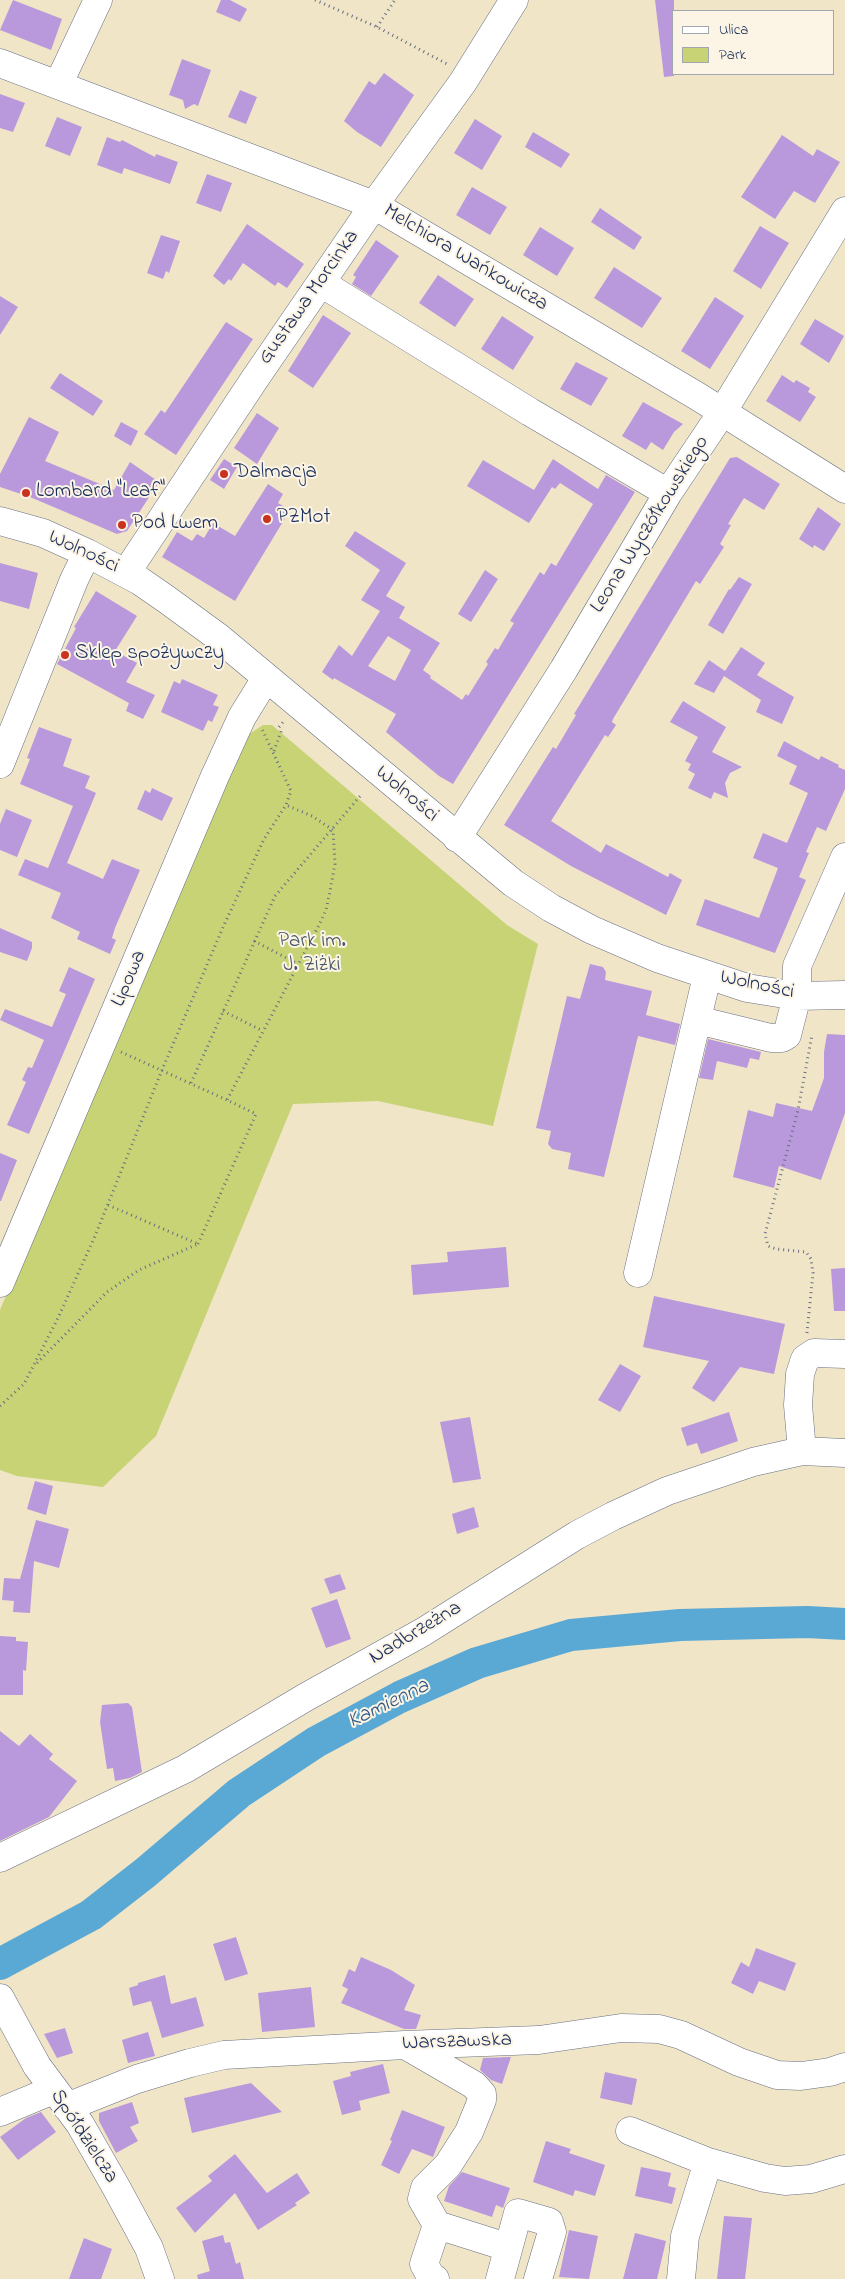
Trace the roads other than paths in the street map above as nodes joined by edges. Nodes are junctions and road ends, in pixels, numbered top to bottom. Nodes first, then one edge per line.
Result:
1 (98, 0) edge
2 (514, 0) edge
3 (0, 63) edge
4 (58, 85) junction
5 (374, 205) junction
6 (845, 211) edge
7 (321, 282) junction
8 (723, 411) junction
9 (845, 489) edge
10 (668, 493) junction
11 (0, 521) edge
12 (87, 553) junction
13 (126, 573) junction
14 (266, 678) junction
15 (0, 764) edge
16 (457, 838) junction
17 (845, 857) edge
18 (707, 976) junction
19 (845, 995) edge
20 (797, 996) junction
21 (698, 1015) junction
22 (638, 1273) dead end
23 (0, 1283) edge
24 (845, 1354) edge
25 (802, 1451) junction
26 (845, 1453) edge
27 (0, 1858) edge
28 (0, 1998) edge
29 (405, 2045) junction
30 (845, 2067) edge
31 (60, 2099) junction
32 (0, 2112) edge
33 (630, 2131) dead end
34 (708, 2162) junction
35 (845, 2169) edge
36 (437, 2225) junction
37 (507, 2247) junction
38 (160, 2279) edge
39 (435, 2279) edge
40 (500, 2279) edge
41 (538, 2279) edge
42 (681, 2279) edge

1 - 4 street
2 - 5 street, Gustawa Morcinka
3 - 4 street, Melchiora Wańkowicza
4 - 5 street, Melchiora Wańkowicza
5 - 7 street, Gustawa Morcinka
5 - 8 street, Melchiora Wańkowicza
6 - 8 street, Leona Wyczółkowskiego
7 - 10 street
7 - 13 street, Gustawa Morcinka
8 - 9 street, Melchiora Wańkowicza
8 - 10 street, Leona Wyczółkowskiego
10 - 16 street, Leona Wyczółkowskiego
11 - 12 street, Wolności
12 - 13 street, Wolności
12 - 15 street
13 - 14 street, Wolności
14 - 16 street, Wolności
14 - 23 street, Lipowa
16 - 18 street, Wolności
17 - 20 street
18 - 20 street, Wolności
18 - 21 street
19 - 20 street, Wolności
20 - 21 street
21 - 22 street
24 - 25 street
25 - 26 street, Nadbrzeżna
25 - 27 street, Nadbrzeżna
28 - 31 street, Spółdzielcza
29 - 30 street, Warszawska
29 - 31 street, Warszawska
29 - 36 street
31 - 32 street, Warszawska
31 - 38 street, Spółdzielcza
33 - 34 street
34 - 35 street
34 - 42 street
36 - 37 street
36 - 39 street
37 - 40 street
37 - 41 street

